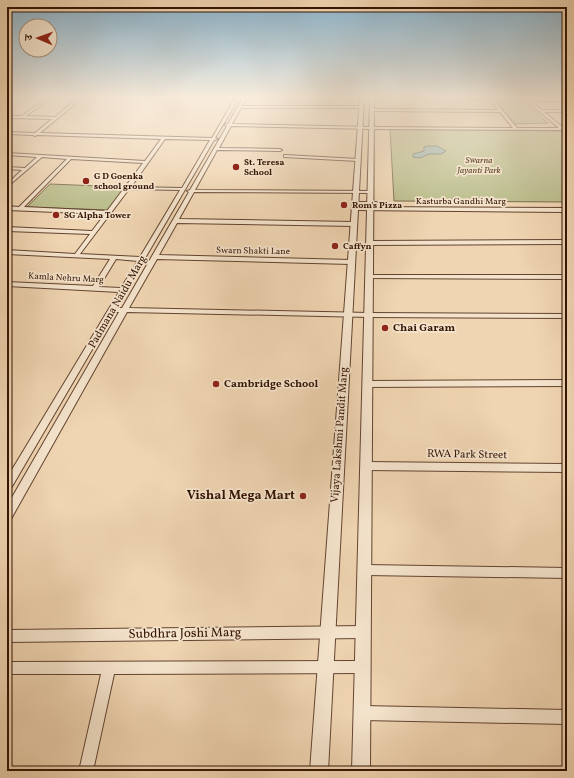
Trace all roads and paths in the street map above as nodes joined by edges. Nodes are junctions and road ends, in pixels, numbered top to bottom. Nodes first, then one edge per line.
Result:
1 (37, 134) edge
2 (44, 134) edge
3 (51, 134) edge
4 (216, 134) edge
5 (225, 134) edge
6 (360, 134) edge
7 (372, 134) edge
8 (7, 136) edge
9 (33, 137) junction
10 (40, 137) junction
11 (163, 139) junction
12 (212, 141) junction
13 (219, 144) junction
14 (280, 150) dead end
15 (7, 154) edge
16 (41, 156) junction
17 (285, 156) dead end
18 (70, 158) junction
19 (358, 160) junction
20 (146, 162) junction
21 (7, 168) edge
22 (26, 169) junction
23 (7, 186) edge
24 (128, 188) junction
25 (184, 189) junction
26 (194, 189) junction
27 (356, 189) junction
28 (370, 198) junction
29 (567, 205) edge
30 (355, 206) junction
31 (7, 208) edge
32 (20, 209) junction
33 (567, 210) edge
34 (110, 213) junction
35 (175, 221) junction
36 (354, 224) junction
37 (7, 229) edge
38 (94, 233) junction
39 (567, 242) edge
40 (370, 243) junction
41 (7, 252) edge
42 (76, 256) junction
43 (154, 257) junction
44 (114, 258) junction
45 (142, 260) junction
46 (352, 262) junction
47 (567, 276) edge
48 (369, 277) junction
49 (7, 284) edge
50 (95, 288) junction
51 (124, 290) junction
52 (112, 310) junction
53 (124, 310) junction
54 (348, 315) junction
55 (369, 315) junction
56 (567, 316) edge
57 (567, 383) edge
58 (368, 384) junction
59 (366, 466) junction
60 (567, 468) edge
61 (7, 487) edge
62 (7, 516) edge
63 (365, 570) junction
64 (567, 573) edge
65 (328, 632) junction
66 (364, 632) junction
67 (7, 636) edge
68 (7, 668) edge
69 (109, 668) junction
70 (326, 668) junction
71 (363, 668) junction
72 (362, 713) junction
73 (567, 717) edge
74 (86, 771) edge
75 (319, 771) edge
76 (361, 771) edge

1 - 9 street
2 - 10 street
3 - 11 street
4 - 12 street, Padmana Naidu Marg
5 - 13 street, Padmana Naidu Marg
6 - 19 street, Vijaya Lakshmi Pandit Marg
7 - 28 street, Vijaya Lakshmi Pandit Marg
8 - 9 street
9 - 10 street
10 - 11 street
11 - 12 street
11 - 20 street
12 - 13 street
12 - 25 street, Padmana Naidu Marg
13 - 14 street
13 - 26 street, Padmana Naidu Marg
15 - 16 street
16 - 18 street
16 - 22 street
17 - 19 street
18 - 20 street
18 - 32 street
19 - 27 street, Vijaya Lakshmi Pandit Marg
20 - 24 street
21 - 22 street
22 - 23 street
24 - 25 street
24 - 34 street
25 - 26 street
25 - 45 street, Padmana Naidu Marg
26 - 27 street
26 - 35 street, Padmana Naidu Marg
27 - 28 street
27 - 30 street, Vijaya Lakshmi Pandit Marg
28 - 29 street, Kasturba Gandhi Marg
28 - 30 street, Kasturba Gandhi Marg
28 - 33 street, Kasturba Gandhi Marg
28 - 40 street, Vijaya Lakshmi Pandit Marg
30 - 36 street, Vijaya Lakshmi Pandit Marg
31 - 32 street
32 - 34 street
34 - 38 street
35 - 36 street
35 - 43 street, Padmana Naidu Marg
36 - 46 street, Vijaya Lakshmi Pandit Marg
37 - 38 street
38 - 42 street
39 - 40 street
40 - 48 street, Vijaya Lakshmi Pandit Marg
41 - 42 street
42 - 44 street
43 - 46 street, Swarn Shakti Lane
43 - 53 street, Padmana Naidu Marg
44 - 45 street
44 - 50 street
45 - 51 street, Padmana Naidu Marg
46 - 54 street, Vijaya Lakshmi Pandit Marg
47 - 48 street
48 - 55 street, Vijaya Lakshmi Pandit Marg
49 - 50 street, Kamla Nehru Marg
50 - 51 street, Kamla Nehru Marg
51 - 52 street, Padmana Naidu Marg
52 - 53 street
52 - 61 street, Padmana Naidu Marg
53 - 54 street
53 - 62 street, Padmana Naidu Marg
54 - 55 street
54 - 65 street, Vijaya Lakshmi Pandit Marg
55 - 56 street
55 - 58 street, Vijaya Lakshmi Pandit Marg
57 - 58 street
58 - 59 street, Vijaya Lakshmi Pandit Marg
59 - 60 street, RWA Park Street
59 - 63 street, Vijaya Lakshmi Pandit Marg
63 - 64 street
63 - 66 street, Vijaya Lakshmi Pandit Marg
65 - 66 street, Subdhra Joshi Marg
65 - 67 street, Subdhra Joshi Marg
65 - 70 street, Vijaya Lakshmi Pandit Marg
66 - 71 street, Vijaya Lakshmi Pandit Marg
68 - 69 street
69 - 70 street
69 - 74 street
70 - 71 street
70 - 75 street, Vijaya Lakshmi Pandit Marg
71 - 72 street, Vijaya Lakshmi Pandit Marg
72 - 73 street
72 - 76 street, Vijaya Lakshmi Pandit Marg

